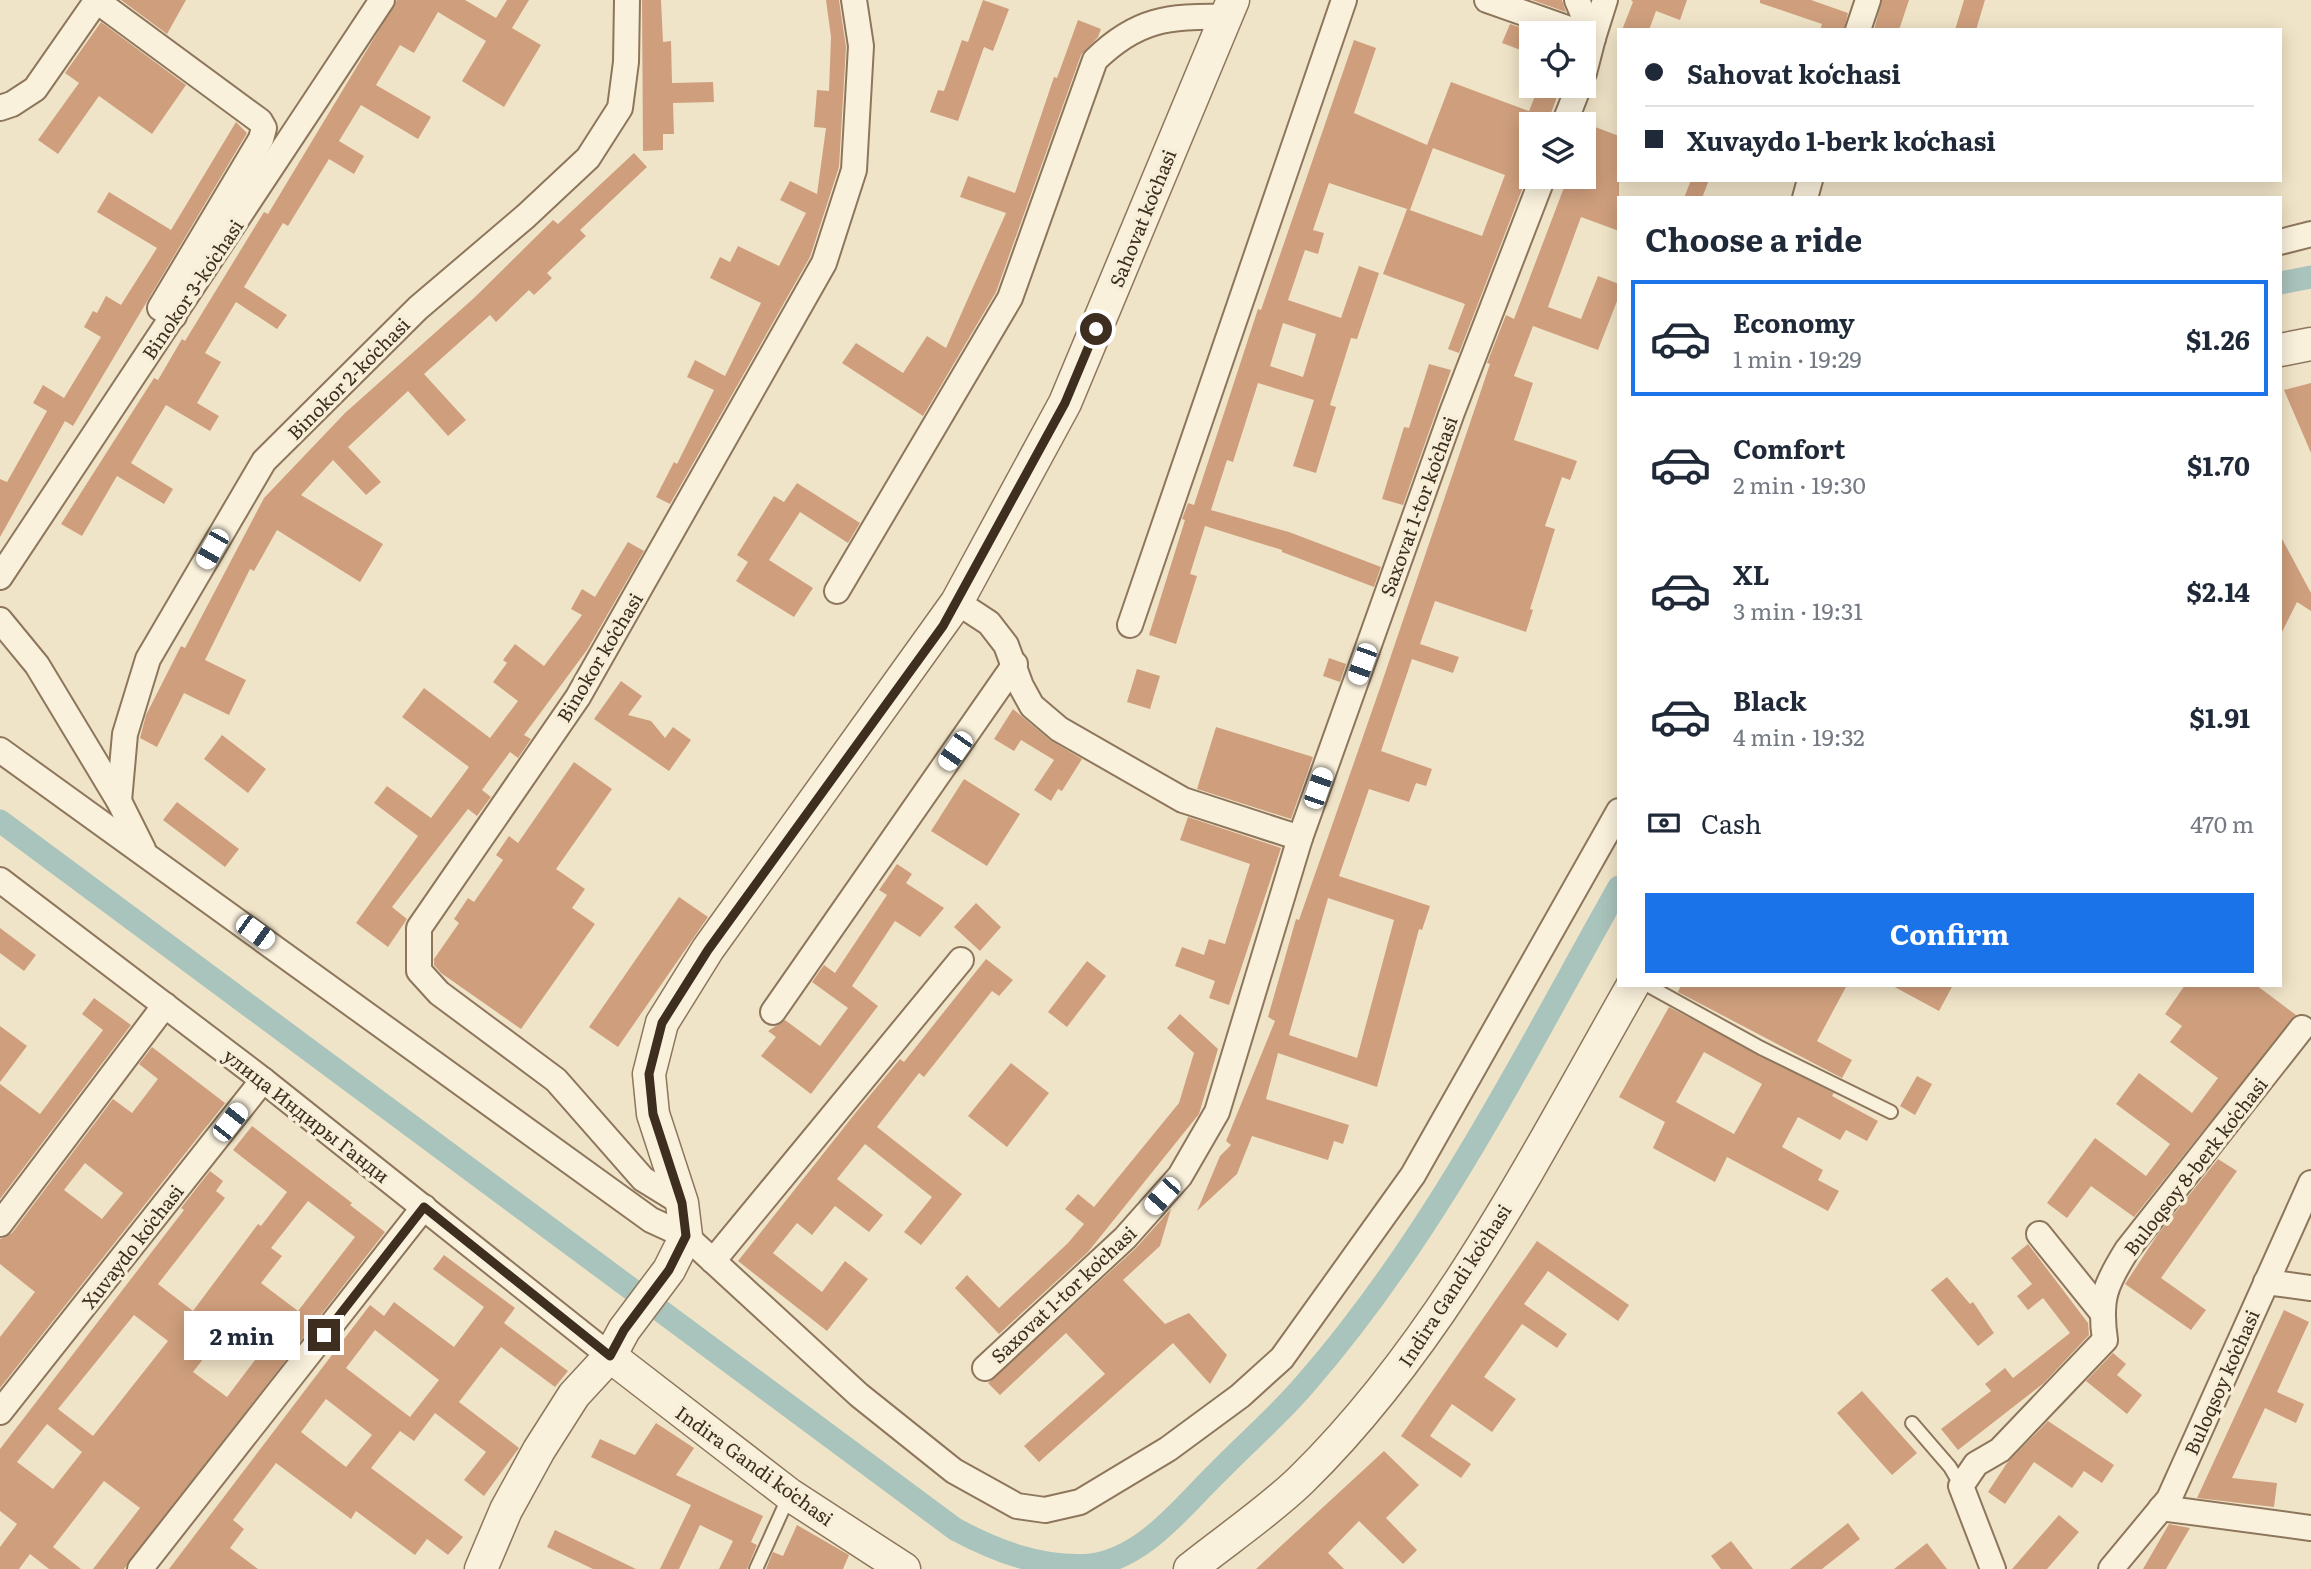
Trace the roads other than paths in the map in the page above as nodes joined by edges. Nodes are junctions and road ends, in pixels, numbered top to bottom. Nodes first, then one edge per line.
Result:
1 (382, 0) edge
2 (627, 0) edge
3 (854, 0) edge
4 (1344, 0) edge
5 (1487, 0) edge
6 (1577, 0) edge
7 (1605, 0) edge
8 (1868, 0) edge
9 (97, 1) edge
10 (1229, 8) edge
11 (1546, 21) edge
12 (1582, 21) edge
13 (1594, 21) edge
14 (1859, 28) edge
15 (0, 108) edge
16 (1538, 189) edge
17 (2311, 234) edge
18 (2282, 241) edge
19 (174, 316) junction
20 (2311, 344) edge
21 (2282, 350) edge
22 (0, 577) edge
23 (837, 591) dead end
24 (957, 602) junction
25 (0, 620) edge
26 (1130, 625) dead end
27 (1015, 664) junction
28 (0, 750) edge
29 (118, 802) junction
30 (1617, 815) edge
31 (1300, 838) junction
32 (145, 853) junction
33 (0, 880) edge
34 (961, 960) dead end
35 (1632, 987) edge
36 (1651, 987) edge
37 (165, 1005) junction
38 (774, 1012) dead end
39 (2302, 1028) dead end
40 (263, 1080) junction
41 (1891, 1112) dead end
42 (2311, 1183) edge
43 (682, 1203) junction
44 (424, 1207) junction
45 (0, 1224) edge
46 (2039, 1234) dead end
47 (686, 1236) junction
48 (713, 1261) junction
49 (2266, 1282) junction
50 (2311, 1288) edge
51 (2101, 1311) junction
52 (617, 1343) junction
53 (985, 1368) dead end
54 (0, 1412) edge
55 (1912, 1423) dead end
56 (1961, 1486) junction
57 (790, 1495) junction
58 (2161, 1508) junction
59 (2311, 1528) edge
60 (140, 1569) edge
61 (481, 1569) edge
62 (756, 1569) edge
63 (904, 1569) edge
64 (1189, 1569) edge
65 (1993, 1569) edge
66 (2111, 1569) edge

1 - 19 street, Binokor 3-koʻchasi
2 - 29 street, Binokor 2-koʻchasi
3 - 43 street, Binokor koʻchasi
4 - 26 street
5 - 11 street
6 - 12 street
7 - 13 street
8 - 14 street
9 - 15 street
9 - 19 street
10 - 23 street
10 - 24 street, Sahovat koʻchasi
16 - 31 street, Saxovat 1-tor koʻchasi
17 - 18 street
19 - 22 street, Binokor 3-koʻchasi
20 - 21 street
24 - 27 street
24 - 43 street, Sahovat koʻchasi
25 - 29 street
27 - 31 street
27 - 38 street
28 - 32 street
29 - 32 street
30 - 48 street
31 - 53 street, Saxovat 1-tor koʻchasi
32 - 47 street
33 - 37 street, улица Индиры Ганди
34 - 48 street
35 - 64 street, Indira Gandi koʻchasi
36 - 41 lane
37 - 40 street, улица Индиры Ганди
37 - 45 street
39 - 51 street, Buloqsoy 8-berk koʻchasi
40 - 44 street, улица Индиры Ганди
40 - 54 street, Xuvaydo koʻchasi
42 - 49 street, Buloqsoy koʻchasi
43 - 47 street, Sahovat koʻchasi
44 - 52 street, улица Индиры Ганди
44 - 60 street
46 - 51 street
47 - 48 street
47 - 52 street
49 - 50 street
49 - 58 street, Buloqsoy koʻchasi
51 - 56 street, Buloqsoy 8-berk koʻchasi
52 - 57 street, Indira Gandi koʻchasi
52 - 61 street
55 - 56 lane
56 - 65 street
57 - 62 lane
57 - 63 street, Indira Gandi koʻchasi
58 - 59 street
58 - 66 street, Buloqsoy koʻchasi

